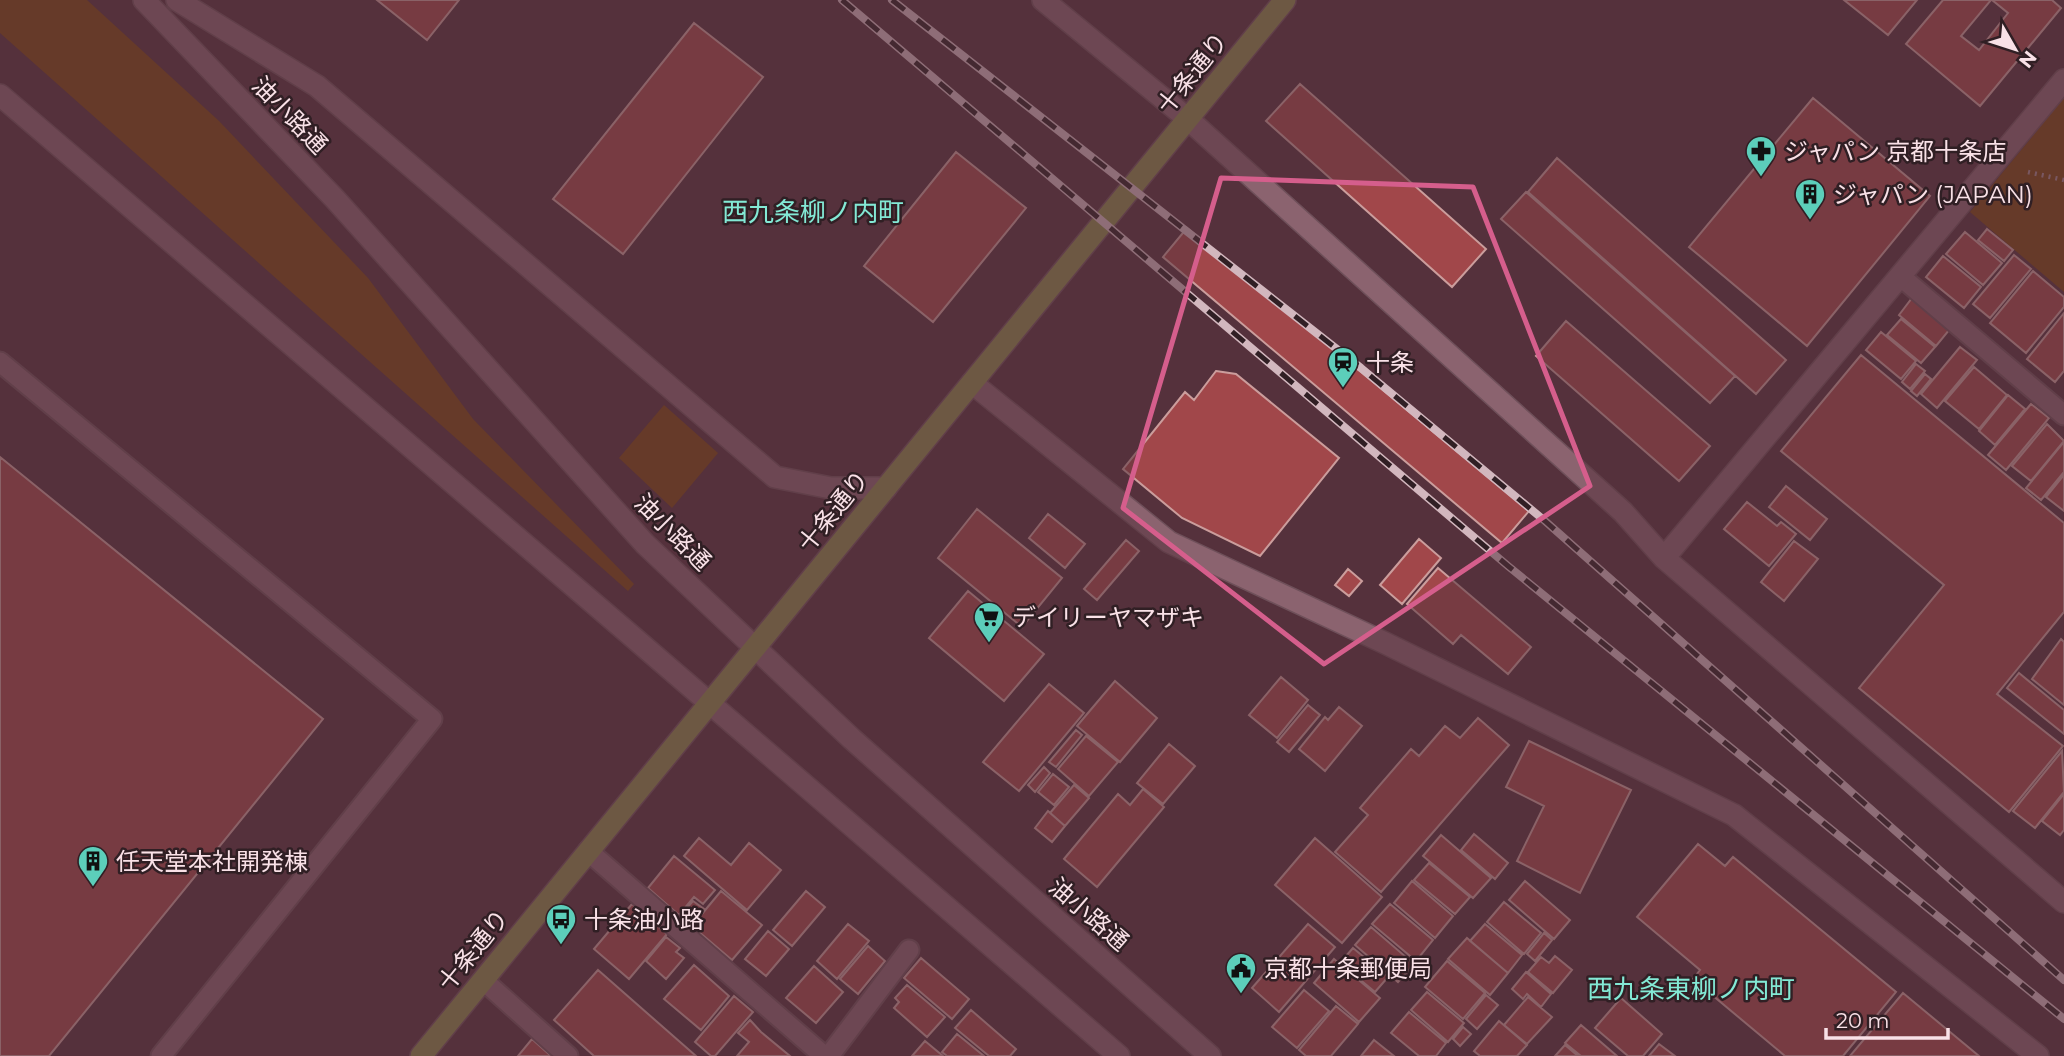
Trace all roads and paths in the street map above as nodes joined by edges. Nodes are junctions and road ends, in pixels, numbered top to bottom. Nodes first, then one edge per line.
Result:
1 (144, 0) edge
2 (177, 0) edge
3 (1043, 0) edge
4 (1285, 0) edge
5 (2064, 80) edge
6 (0, 96) edge
7 (1188, 119) junction
8 (1900, 276) junction
9 (0, 362) edge
10 (972, 383) junction
11 (2064, 415) edge
12 (886, 488) junction
13 (1664, 558) junction
14 (755, 648) junction
15 (710, 700) junction
16 (589, 851) junction
17 (2064, 902) edge
18 (909, 950) dead end
19 (483, 980) junction
20 (160, 1056) edge
21 (421, 1056) edge
22 (568, 1056) edge
23 (826, 1056) edge
24 (1119, 1056) edge
25 (1210, 1056) edge
26 (2038, 1056) edge

1 - 14 street, 油小路通
2 - 12 street
3 - 7 street
4 - 7 main road, 十条通り
5 - 8 street
6 - 15 street
7 - 10 main road, 十条通り
7 - 13 street
8 - 11 lane
8 - 13 street
9 - 20 lane
10 - 12 main road, 十条通り
10 - 26 street
12 - 14 main road, 十条通り
13 - 17 street
14 - 15 main road, 十条通り
14 - 25 street, 油小路通
15 - 16 main road, 十条通り
15 - 24 street
16 - 19 main road, 十条通り
16 - 23 lane
18 - 23 lane
19 - 21 main road, 十条通り
19 - 22 lane

